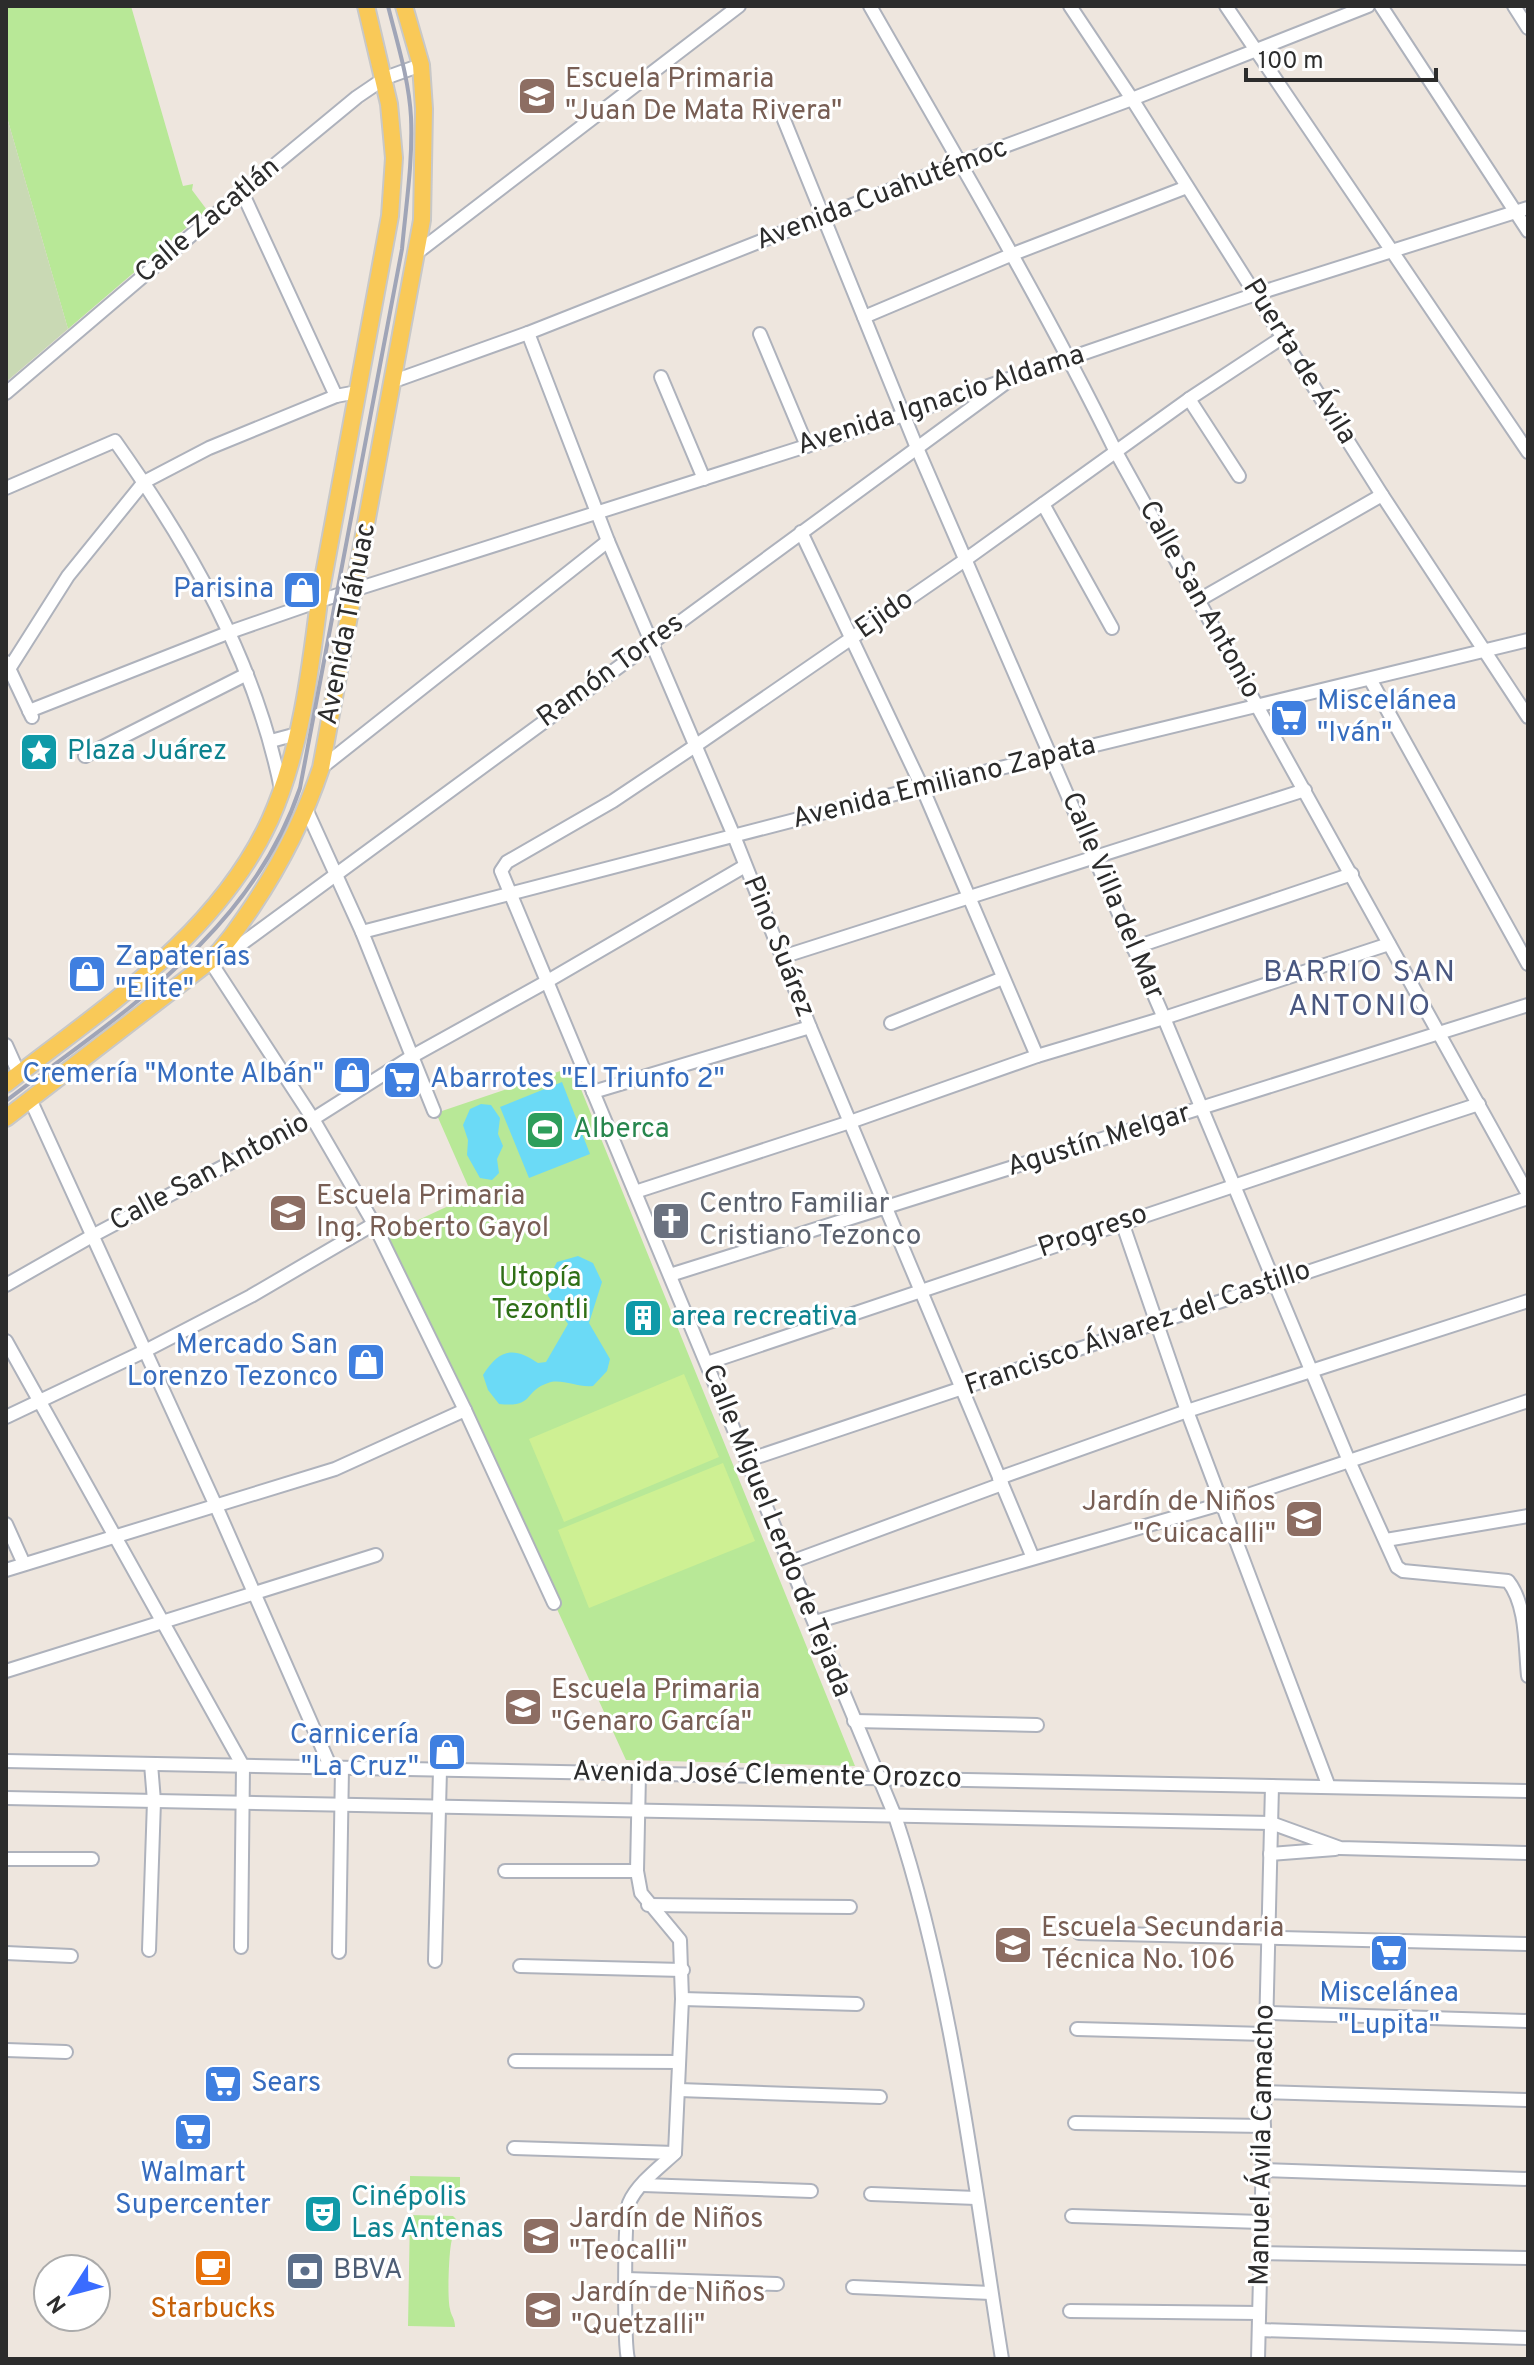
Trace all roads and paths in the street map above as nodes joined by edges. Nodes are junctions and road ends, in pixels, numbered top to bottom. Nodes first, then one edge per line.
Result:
1 (366, 6) edge
2 (404, 6) edge
3 (870, 6) edge
4 (1070, 6) edge
5 (1226, 6) edge
6 (1368, 6) edge
7 (1381, 6) edge
8 (1514, 6) edge
9 (733, 8) edge
10 (1528, 28) edge
11 (1255, 49) junction
12 (421, 65) junction
13 (385, 78) junction
14 (1132, 99) junction
15 (780, 110) dead end
16 (959, 163) junction
17 (1187, 187) junction
18 (242, 192) junction
19 (1522, 210) edge
20 (823, 218) junction
21 (1528, 231) edge
22 (1392, 250) junction
23 (418, 252) junction
24 (1013, 254) junction
25 (1256, 294) junction
26 (864, 317) junction
27 (528, 333) junction
28 (760, 334) dead end
29 (1283, 337) junction
30 (1070, 358) junction
31 (661, 377) dead end
32 (1011, 379) junction
33 (394, 381) junction
34 (357, 392) junction
35 (6, 393) edge
36 (336, 396) junction
37 (1189, 399) junction
38 (904, 415) junction
39 (807, 446) junction
40 (917, 448) junction
41 (1116, 452) junction
42 (1528, 452) edge
43 (1239, 476) dead end
44 (704, 479) junction
45 (144, 482) junction
46 (6, 488) edge
47 (1382, 495) junction
48 (1043, 504) junction
49 (598, 514) junction
50 (801, 532) junction
51 (608, 541) junction
52 (965, 560) junction
53 (353, 592) junction
54 (1199, 600) junction
55 (319, 601) junction
56 (1112, 628) dead end
57 (230, 632) junction
58 (852, 638) junction
59 (1528, 640) edge
60 (651, 642) junction
61 (1485, 650) junction
62 (8, 666) edge
63 (247, 674) junction
64 (1370, 679) junction
65 (1259, 706) junction
66 (1528, 717) edge
67 (297, 734) junction
68 (271, 741) junction
69 (695, 746) junction
70 (85, 756) dead end
71 (1052, 756) junction
72 (321, 768) junction
73 (922, 787) junction
74 (281, 789) junction
75 (1305, 790) junction
76 (307, 811) junction
77 (734, 836) junction
78 (1093, 857) junction
79 (745, 866) junction
80 (336, 874) junction
81 (1352, 874) junction
82 (509, 893) junction
83 (968, 897) junction
84 (362, 932) junction
85 (1389, 944) junction
86 (1133, 948) junction
87 (782, 957) junction
88 (210, 961) junction
89 (1528, 964) edge
90 (1003, 978) junction
91 (546, 982) junction
92 (1528, 1005) edge
93 (1164, 1018) junction
94 (891, 1023) dead end
95 (810, 1027) junction
96 (1440, 1035) junction
97 (6, 1045) edge
98 (1037, 1056) junction
99 (411, 1057) junction
100 (12, 1079) edge
101 (593, 1092) junction
102 (30, 1099) junction
103 (1479, 1104) junction
104 (1203, 1109) junction
105 (434, 1111) dead end
106 (6, 1118) edge
107 (313, 1119) junction
108 (850, 1122) junction
109 (1233, 1184) junction
110 (635, 1192) junction
111 (1528, 1196) edge
112 (885, 1207) junction
113 (1122, 1222) junction
114 (374, 1224) junction
115 (92, 1236) junction
116 (670, 1275) junction
117 (1274, 1283) junction
118 (6, 1285) edge
119 (921, 1293) junction
120 (1528, 1301) edge
121 (1156, 1323) junction
122 (6, 1341) edge
123 (145, 1351) junction
124 (707, 1363) junction
125 (1311, 1370) junction
126 (963, 1388) junction
127 (40, 1401) junction
128 (1528, 1401) edge
129 (1187, 1411) junction
130 (467, 1414) junction
131 (6, 1417) edge
132 (748, 1460) junction
133 (1349, 1461) junction
134 (1000, 1481) junction
135 (1221, 1504) junction
136 (216, 1506) junction
137 (1528, 1516) edge
138 (6, 1524) edge
139 (116, 1536) junction
140 (1386, 1540) junction
141 (376, 1555) dead end
142 (1033, 1558) junction
143 (791, 1562) junction
144 (24, 1564) junction
145 (6, 1570) edge
146 (254, 1594) junction
147 (554, 1603) dead end
148 (1524, 1608) edge
149 (815, 1622) junction
150 (165, 1623) junction
151 (6, 1671) edge
152 (1528, 1676) edge
153 (854, 1721) junction
154 (1037, 1725) dead end
155 (6, 1761) edge
156 (151, 1764) junction
157 (243, 1766) junction
158 (336, 1768) junction
159 (440, 1770) junction
160 (639, 1774) junction
161 (879, 1779) junction
162 (1272, 1786) junction
163 (1329, 1787) junction
164 (1528, 1791) edge
165 (6, 1798) edge
166 (154, 1801) junction
167 (244, 1803) junction
168 (341, 1805) junction
169 (441, 1807) junction
170 (639, 1811) junction
171 (895, 1816) junction
172 (1271, 1823) junction
173 (1340, 1848) junction
174 (1528, 1853) edge
175 (1270, 1854) junction
176 (6, 1859) edge
177 (92, 1859) dead end
178 (505, 1871) dead end
179 (637, 1871) junction
180 (648, 1905) junction
181 (850, 1907) dead end
182 (1079, 1933) dead end
183 (1268, 1936) junction
184 (1528, 1944) edge
185 (241, 1947) dead end
186 (149, 1950) dead end
187 (339, 1952) dead end
188 (6, 1953) edge
189 (71, 1956) dead end
190 (435, 1961) dead end
191 (520, 1966) dead end
192 (683, 1970) junction
193 (682, 1999) junction
194 (857, 2004) dead end
195 (1267, 2013) junction
196 (1528, 2021) edge
197 (1077, 2029) dead end
198 (1266, 2034) junction
199 (6, 2050) edge
200 (66, 2052) dead end
201 (515, 2061) dead end
202 (679, 2062) junction
203 (679, 2090) junction
204 (1265, 2092) junction
205 (880, 2097) dead end
206 (1528, 2100) edge
207 (1075, 2123) dead end
208 (1264, 2126) junction
209 (514, 2148) dead end
210 (675, 2153) junction
211 (1263, 2170) junction
212 (1528, 2179) edge
213 (643, 2185) junction
214 (811, 2191) dead end
215 (871, 2194) dead end
216 (976, 2198) junction
217 (1072, 2216) dead end
218 (1261, 2222) junction
219 (1261, 2253) junction
220 (1528, 2258) edge
221 (626, 2279) junction
222 (777, 2284) dead end
223 (853, 2287) dead end
224 (991, 2293) junction
225 (1070, 2311) dead end
226 (1259, 2313) junction
227 (1259, 2330) junction
228 (1528, 2338) edge
229 (628, 2359) edge
230 (1002, 2359) edge
231 (1258, 2359) edge

1 - 13 main road, Avenida Tláhuac
2 - 12 main road, Avenida Tláhuac
3 - 16 street, Calle San Antonio
4 - 14 street, Puerta de Ávila
5 - 11 street
6 - 11 street, Avenida Cuahutémoc
7 - 19 street
8 - 10 street
9 - 23 street
11 - 14 street, Avenida Cuahutémoc
11 - 22 street
12 - 13 street, Calle Zacatlán
12 - 23 main road, Avenida Tláhuac
13 - 18 street, Calle Zacatlán
13 - 34 main road, Avenida Tláhuac
14 - 16 street, Avenida Cuahutémoc
14 - 17 street, Puerta de Ávila
15 - 20 street, Calle Villa del Mar
16 - 20 street, Avenida Cuahutémoc
16 - 24 street, Calle San Antonio
17 - 24 street
17 - 25 street, Puerta de Ávila
18 - 35 street, Calle Zacatlán
18 - 36 street
19 - 21 street
19 - 22 street, Avenida Ignacio Aldama
20 - 26 street, Calle Villa del Mar
20 - 27 street, Avenida Cuahutémoc
22 - 25 street, Avenida Ignacio Aldama
22 - 42 street
23 - 33 main road, Avenida Tláhuac
24 - 26 street
24 - 30 street, Calle San Antonio
25 - 29 street, Puerta de Ávila
25 - 30 street, Avenida Ignacio Aldama
26 - 38 street, Calle Villa del Mar
27 - 33 street, Avenida Cuahutémoc
27 - 49 street, Pino Suárez
28 - 39 street
29 - 37 street, Ejido
29 - 47 street, Puerta de Ávila
30 - 32 street, Avenida Ignacio Aldama
30 - 41 street, Calle San Antonio
31 - 44 street
32 - 38 street, Avenida Ignacio Aldama
32 - 40 street, Ramón Torres
33 - 53 main road, Avenida Tláhuac
34 - 36 street
34 - 55 main road, Avenida Tláhuac
36 - 45 street
37 - 41 street, Ejido
37 - 43 street
38 - 39 street, Avenida Ignacio Aldama
38 - 40 street, Calle Villa del Mar
39 - 44 street, Avenida Ignacio Aldama
40 - 50 street, Ramón Torres
40 - 52 street, Calle Villa del Mar
41 - 48 street, Ejido
41 - 54 street, Calle San Antonio
44 - 49 street, Avenida Ignacio Aldama
45 - 46 street
45 - 57 street
45 - 62 street
47 - 54 street
47 - 61 street, Puerta de Ávila
48 - 52 street, Ejido
48 - 56 street
49 - 51 street, Pino Suárez
49 - 53 street, Avenida Ignacio Aldama
50 - 58 street
50 - 60 street, Ramón Torres
51 - 60 street, Pino Suárez
51 - 72 street
52 - 58 street, Ejido
52 - 71 street, Calle Villa del Mar
53 - 55 street, Avenida Ignacio Aldama
53 - 72 main road, Avenida Tláhuac
54 - 65 street, Calle San Antonio
55 - 57 street, Avenida Ignacio Aldama
55 - 67 main road, Avenida Tláhuac
57 - 62 street, Avenida Ignacio Aldama
57 - 63 street
58 - 69 street, Ejido
58 - 73 street
59 - 61 street, Avenida Emiliano Zapata
60 - 69 street, Pino Suárez
60 - 80 street, Ramón Torres
61 - 64 street, Avenida Emiliano Zapata
61 - 66 street, Puerta de Ávila
63 - 68 street
63 - 70 street
64 - 65 street, Avenida Emiliano Zapata
64 - 89 street
65 - 71 street, Avenida Emiliano Zapata
65 - 75 street, Calle San Antonio
67 - 68 street
67 - 74 main road, Avenida Tláhuac
68 - 74 street
69 - 77 street, Pino Suárez
69 - 82 street, Ejido
71 - 73 street, Avenida Emiliano Zapata
71 - 78 street, Calle Villa del Mar
72 - 76 main road, Avenida Tláhuac
73 - 77 street, Avenida Emiliano Zapata
73 - 83 street
74 - 100 main road, Avenida Tláhuac
75 - 78 street
75 - 81 street, Calle San Antonio
76 - 80 street
76 - 88 main road, Avenida Tláhuac
77 - 79 street, Pino Suárez
77 - 82 street, Avenida Emiliano Zapata
78 - 83 street
78 - 86 street, Calle Villa del Mar
79 - 87 street, Pino Suárez
79 - 91 street, Calle San Antonio
80 - 84 street
80 - 88 street, Ramón Torres
81 - 85 street, Calle San Antonio
81 - 86 street
82 - 84 street, Avenida Emiliano Zapata
82 - 91 street, Calle Miguel Lerdo de Tejada
83 - 87 street
83 - 90 street
84 - 99 street
85 - 93 street
85 - 96 street, Calle San Antonio
86 - 93 street, Calle Villa del Mar
87 - 95 street, Pino Suárez
88 - 102 main road, Avenida Tláhuac
88 - 107 street
90 - 94 street
90 - 98 street
91 - 99 street, Calle San Antonio
91 - 101 street, Calle Miguel Lerdo de Tejada
92 - 96 street, Agustín Melgar
93 - 98 street
93 - 104 street, Calle Villa del Mar
95 - 101 street
95 - 108 street, Pino Suárez
96 - 103 street, Calle San Antonio
96 - 104 street, Agustín Melgar
97 - 100 street
98 - 108 street
99 - 105 street
99 - 107 street, Calle San Antonio
101 - 110 street, Calle Miguel Lerdo de Tejada
102 - 106 main road, Avenida Tláhuac
102 - 115 street
103 - 109 street, Progreso
103 - 111 street, Calle San Antonio
104 - 109 street, Calle Villa del Mar
104 - 112 street, Agustín Melgar
107 - 114 street
107 - 115 street, Calle San Antonio
108 - 110 street
108 - 112 street, Pino Suárez
109 - 113 street, Progreso
109 - 117 street, Calle Villa del Mar
110 - 116 street, Calle Miguel Lerdo de Tejada
111 - 117 street, Francisco Álvarez del Castillo
112 - 116 street, Agustín Melgar
112 - 119 street, Pino Suárez
113 - 119 street, Progreso
113 - 121 street
114 - 123 street
114 - 130 street
115 - 118 street, Calle San Antonio
115 - 123 street
116 - 124 street, Calle Miguel Lerdo de Tejada
117 - 121 street, Francisco Álvarez del Castillo
117 - 125 street, Calle Villa del Mar
119 - 124 street, Progreso
119 - 126 street, Pino Suárez
120 - 125 street
121 - 126 street, Francisco Álvarez del Castillo
121 - 129 street
122 - 127 street
123 - 127 street
123 - 136 street
124 - 132 street, Calle Miguel Lerdo de Tejada
125 - 129 street
125 - 133 street, Calle Villa del Mar
126 - 132 street, Francisco Álvarez del Castillo
126 - 134 street, Pino Suárez
127 - 131 street
127 - 139 street
128 - 133 street
129 - 134 street
129 - 135 street
130 - 136 street
130 - 147 street
132 - 143 street, Calle Miguel Lerdo de Tejada
133 - 135 street
133 - 140 street, Calle Villa del Mar
134 - 142 street, Pino Suárez
134 - 143 street
135 - 142 street
135 - 163 street
136 - 139 street
136 - 146 street
137 - 140 street
138 - 144 street
139 - 144 street
139 - 150 street
140 - 148 street, Calle Villa del Mar
141 - 146 street
142 - 149 street
143 - 149 street, Calle Miguel Lerdo de Tejada
144 - 145 street
146 - 150 street
146 - 158 street
148 - 152 street
149 - 153 street, Calle Miguel Lerdo de Tejada
150 - 151 street
150 - 157 street
153 - 154 street
153 - 161 street, Calle Miguel Lerdo de Tejada
155 - 156 street, Avenida José Clemente Orozco
156 - 157 street, Avenida José Clemente Orozco
156 - 166 street
157 - 158 street, Avenida José Clemente Orozco
157 - 167 street
158 - 159 street, Avenida José Clemente Orozco
158 - 168 street
159 - 160 street, Avenida José Clemente Orozco
159 - 169 street
160 - 161 street, Avenida José Clemente Orozco
160 - 170 street
161 - 162 street, Avenida José Clemente Orozco
161 - 171 street, Calle Miguel Lerdo de Tejada
162 - 163 street, Avenida José Clemente Orozco
162 - 172 street, Manuel Ávila Camacho
163 - 164 street, Avenida José Clemente Orozco
165 - 166 street, Avenida José Clemente Orozco
166 - 167 street, Avenida José Clemente Orozco
166 - 186 street
167 - 168 street, Avenida José Clemente Orozco
167 - 185 street
168 - 169 street, Avenida José Clemente Orozco
168 - 187 street
169 - 170 street, Avenida José Clemente Orozco
169 - 190 street
170 - 171 street, Avenida José Clemente Orozco
170 - 179 street
171 - 172 street, Avenida José Clemente Orozco
171 - 216 street, Calle Miguel Lerdo de Tejada
172 - 173 street, Avenida José Clemente Orozco
172 - 175 street, Manuel Ávila Camacho
173 - 174 street
173 - 175 street
175 - 183 street, Manuel Ávila Camacho
176 - 177 street
178 - 179 street
179 - 180 street
180 - 181 street
180 - 192 street
182 - 183 street
183 - 184 street
183 - 195 street, Manuel Ávila Camacho
188 - 189 street
191 - 192 street
192 - 193 street
193 - 194 street
193 - 202 street
195 - 196 street
195 - 198 street, Manuel Ávila Camacho
197 - 198 street
198 - 204 street, Manuel Ávila Camacho
199 - 200 street
201 - 202 street
202 - 203 street
203 - 205 street
203 - 210 street
204 - 206 street
204 - 208 street, Manuel Ávila Camacho
207 - 208 street
208 - 211 street, Manuel Ávila Camacho
209 - 210 street
210 - 213 street
211 - 212 street
211 - 218 street, Manuel Ávila Camacho
213 - 214 street
213 - 221 street
215 - 216 street
216 - 224 street, Calle Miguel Lerdo de Tejada
217 - 218 street
218 - 219 street, Manuel Ávila Camacho
219 - 220 street
219 - 226 street, Manuel Ávila Camacho
221 - 222 street
221 - 229 street
223 - 224 street
224 - 230 street, Calle Miguel Lerdo de Tejada
225 - 226 street
226 - 227 street, Manuel Ávila Camacho
227 - 228 street
227 - 231 street, Manuel Ávila Camacho

